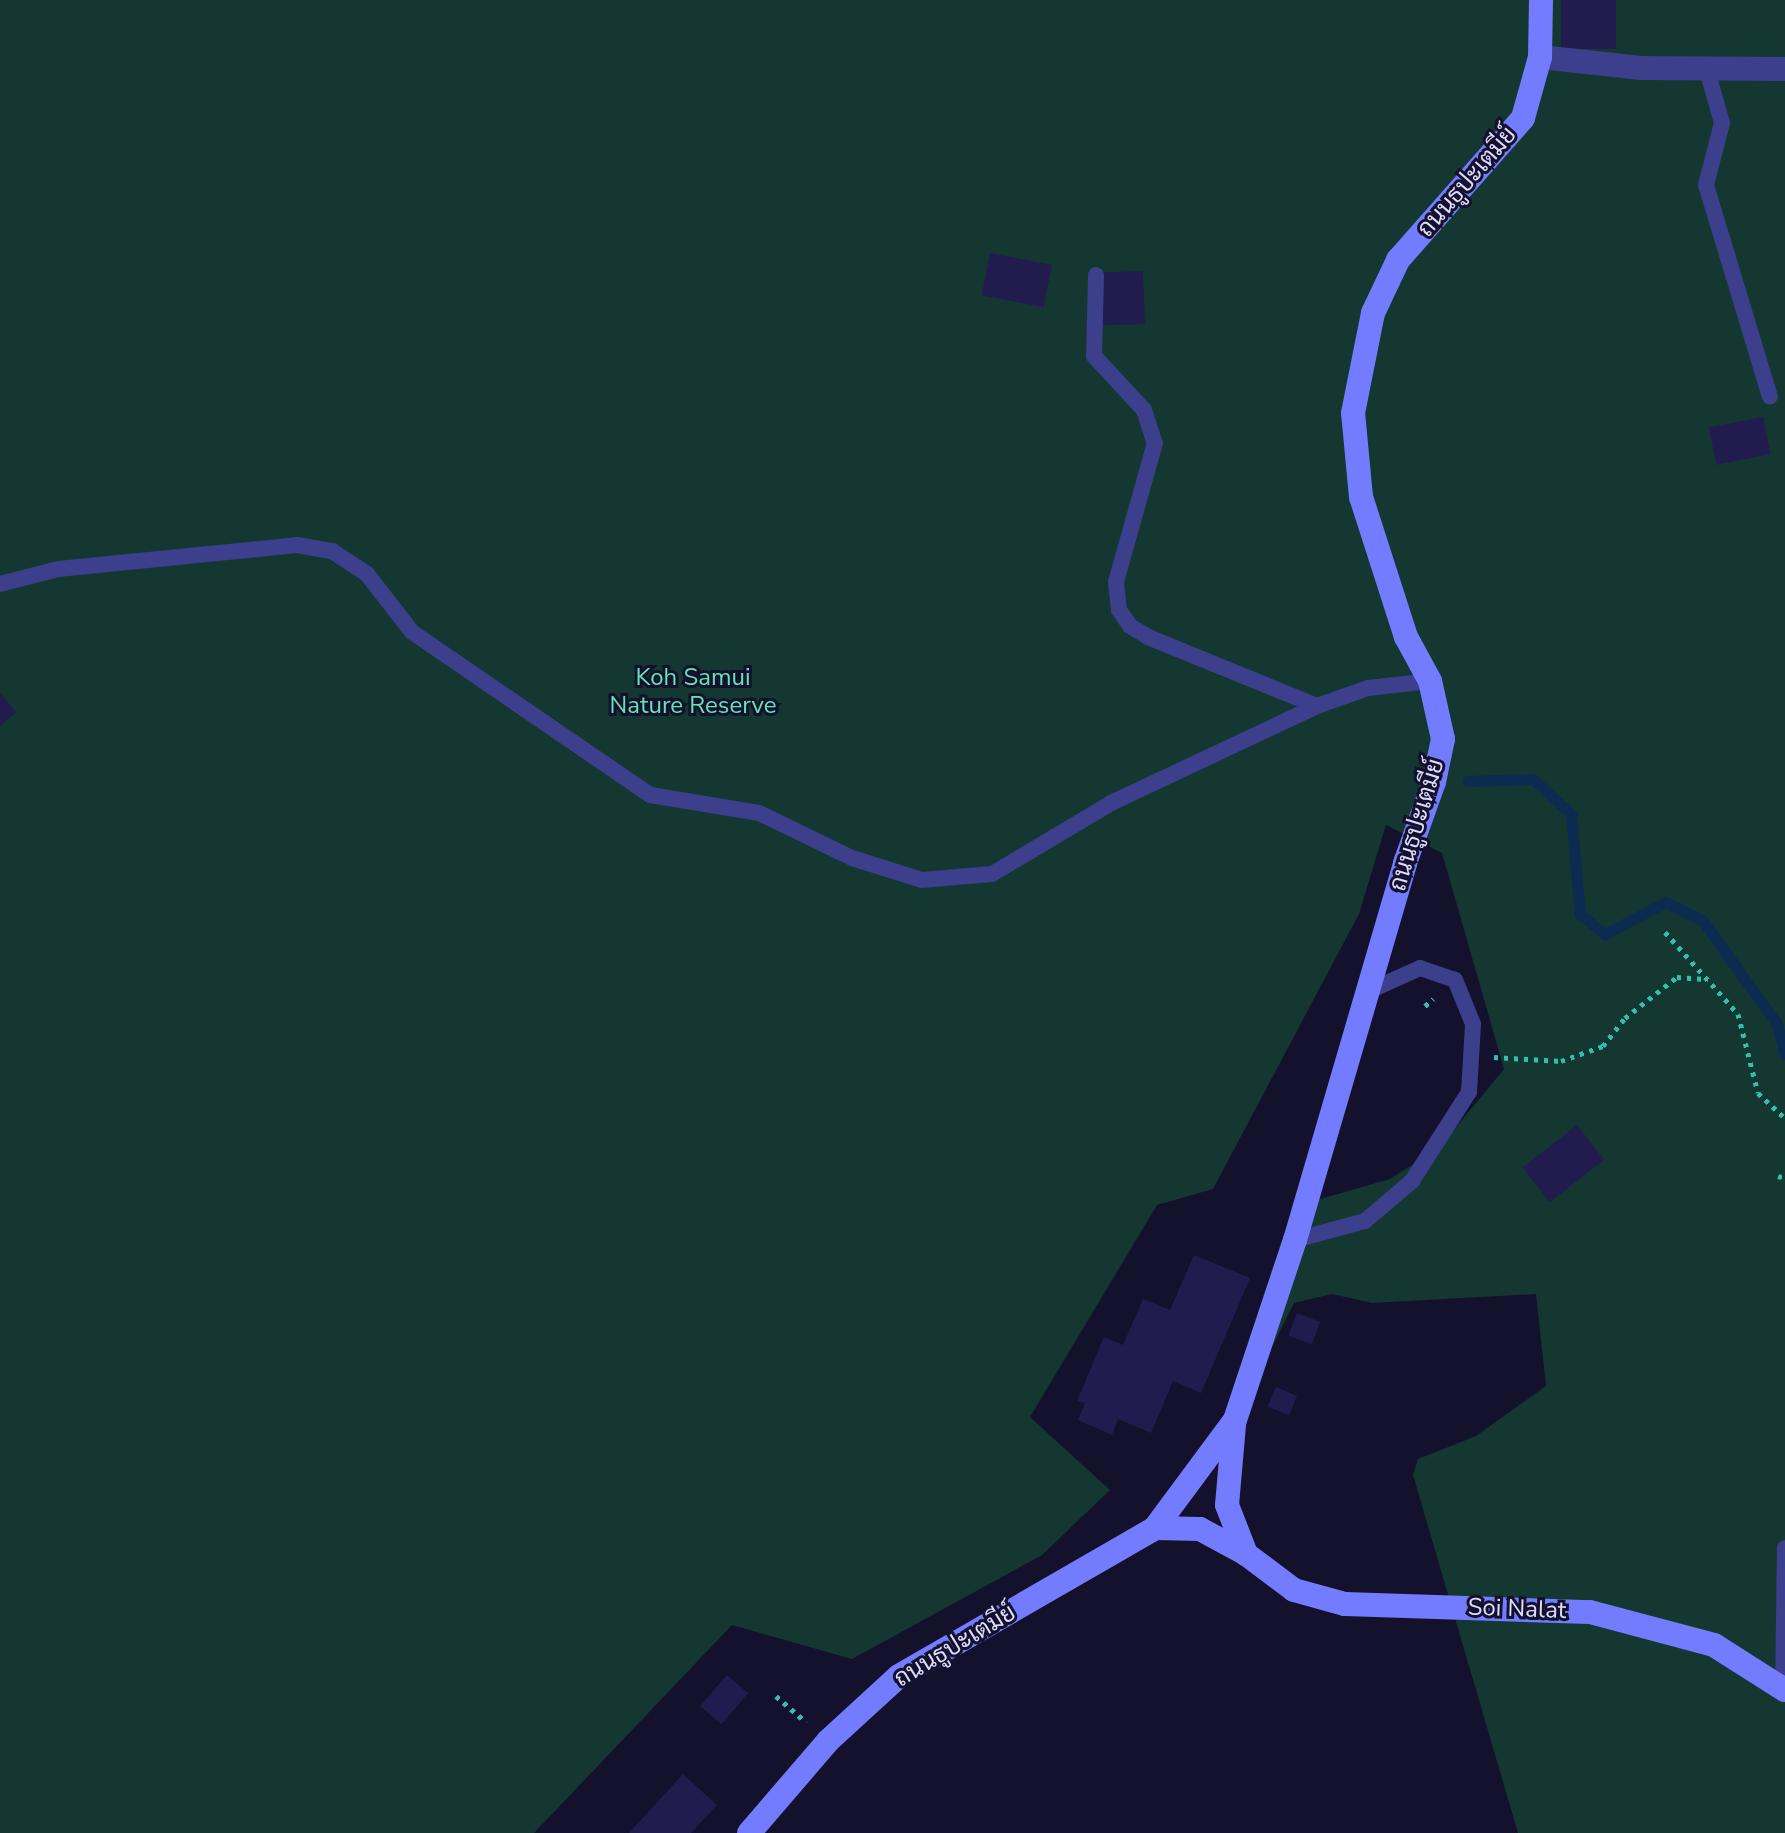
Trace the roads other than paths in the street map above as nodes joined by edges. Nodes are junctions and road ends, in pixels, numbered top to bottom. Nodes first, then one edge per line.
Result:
1 (1541, 0) edge
2 (1540, 57) junction
3 (1785, 69) edge
4 (1707, 70) junction
5 (1096, 275) dead end
6 (1770, 397) dead end
7 (0, 584) edge
8 (1430, 681) junction
9 (1317, 706) junction
10 (1371, 990) junction
11 (1295, 1240) junction
12 (1235, 1420) junction
13 (1155, 1528) junction
14 (1785, 1548) edge
15 (1246, 1554) junction
16 (1784, 1690) edge
17 (749, 1833) edge

1 - 2 street, ถนนธูปะเตมีย์
2 - 4 street
2 - 8 street, ถนนธูปะเตมีย์
3 - 4 street
4 - 6 lane
5 - 9 lane
7 - 9 lane
8 - 9 lane
8 - 10 street, ถนนธูปะเตมีย์
10 - 11 street, ถนนธูปะเตมีย์
10 - 11 lane
11 - 12 street, ถนนธูปะเตมีย์
12 - 13 street, ถนนธูปะเตมีย์
12 - 15 street
13 - 15 street
13 - 17 street, ถนนธูปะเตมีย์
14 - 16 lane
15 - 16 street, Soi Nalat

